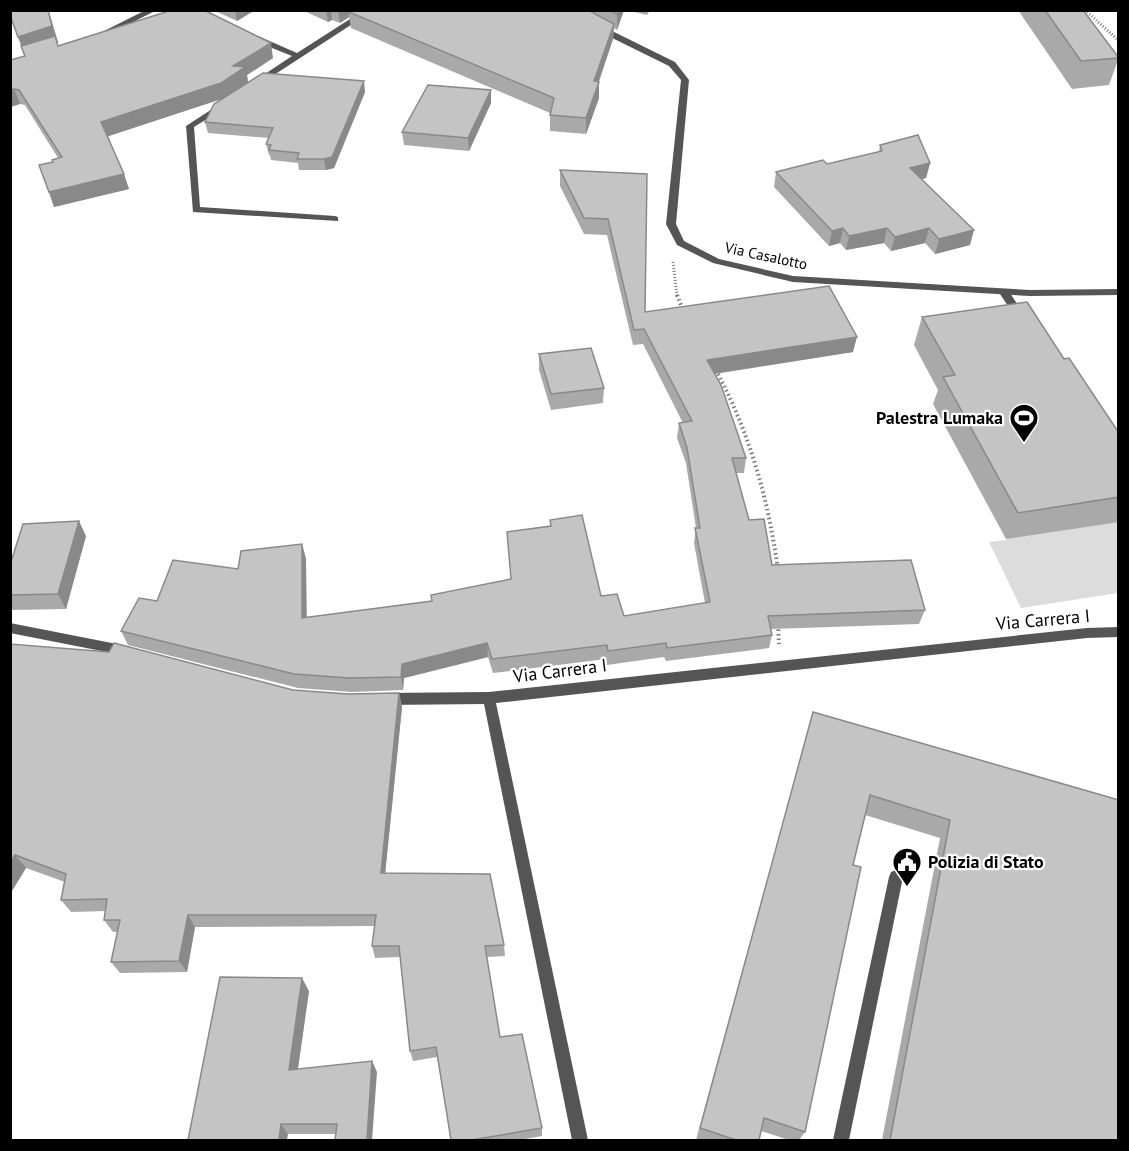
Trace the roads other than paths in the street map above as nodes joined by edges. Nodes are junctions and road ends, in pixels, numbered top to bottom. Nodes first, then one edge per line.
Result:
1 (153, 10) edge
2 (370, 10) edge
3 (593, 25) edge
4 (246, 33) edge
5 (101, 34) edge
6 (298, 56) junction
7 (249, 88) edge
8 (229, 100) edge
9 (335, 219) dead end
10 (1004, 292) junction
11 (1119, 292) edge
12 (1025, 324) edge
13 (10, 628) edge
14 (1119, 632) edge
15 (144, 655) edge
16 (489, 698) junction
17 (375, 699) edge
18 (896, 877) dead end
19 (580, 1140) edge
20 (841, 1140) edge

1 - 5 street
2 - 6 street
3 - 10 street, Via Casalotto
4 - 6 street
6 - 7 street
8 - 9 street
10 - 11 street, Via Casalotto
10 - 12 street
13 - 15 street
14 - 16 street, Via Carrera I
16 - 17 street, Via Carrera I
16 - 19 street
18 - 20 street

